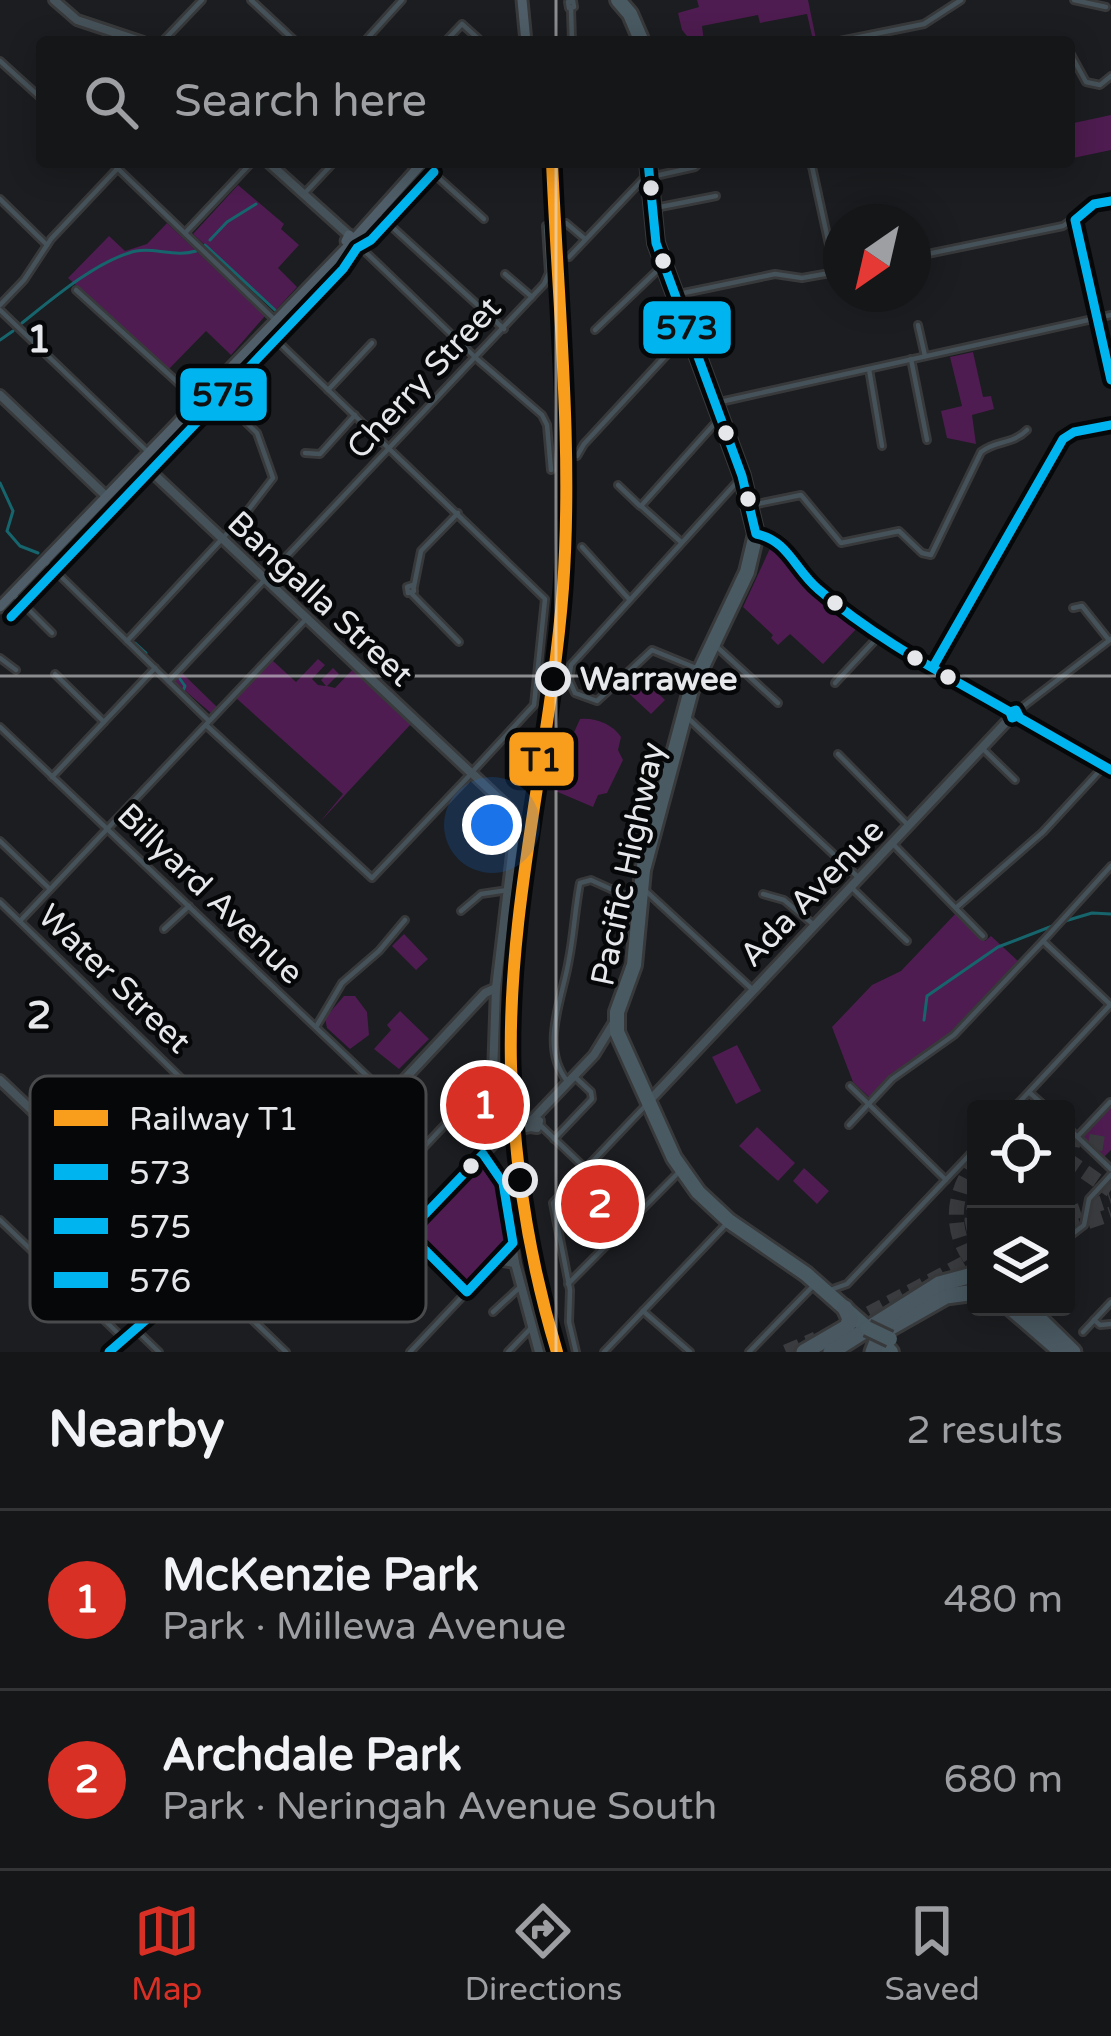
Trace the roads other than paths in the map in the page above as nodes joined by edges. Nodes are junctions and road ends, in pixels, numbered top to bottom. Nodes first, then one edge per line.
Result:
1 (54, 0) edge
2 (202, 0) edge
3 (251, 0) edge
4 (522, 0) edge
5 (621, 0) edge
6 (961, 0) edge
7 (1073, 0) edge
8 (396, 2) edge
9 (572, 3) edge
10 (1106, 7) dead end
11 (125, 36) edge
12 (168, 36) edge
13 (290, 36) edge
14 (369, 36) edge
15 (450, 36) edge
16 (475, 36) edge
17 (525, 36) edge
18 (572, 36) edge
19 (642, 36) edge
20 (866, 36) edge
21 (0, 61) edge
22 (1075, 62) edge
23 (1111, 76) edge
24 (36, 94) edge
25 (246, 168) edge
26 (274, 168) edge
27 (328, 168) edge
28 (417, 168) edge
29 (429, 168) edge
30 (684, 168) edge
31 (812, 168) edge
32 (118, 169) joint
33 (651, 171) edge
34 (303, 195) junction
35 (716, 196) dead end
36 (0, 199) edge
37 (1111, 201) edge
38 (656, 208) junction
39 (823, 211) edge
40 (376, 212) junction
41 (484, 219) dead end
42 (1076, 220) junction
43 (185, 233) junction
44 (350, 238) junction
45 (585, 239) junction
46 (47, 244) junction
47 (931, 252) edge
48 (569, 256) dead end
49 (662, 266) junction
50 (505, 274) dead end
51 (823, 274) edge
52 (76, 290) dead end
53 (679, 294) junction
54 (532, 297) junction
55 (0, 308) edge
56 (1111, 315) edge
57 (1098, 318) junction
58 (274, 319) junction
59 (918, 325) dead end
60 (265, 329) junction
61 (504, 329) junction
62 (595, 330) dead end
63 (687, 331) junction
64 (372, 343) dead end
65 (925, 356) junction
66 (476, 359) junction
67 (910, 359) junction
68 (869, 369) junction
69 (1111, 380) edge
70 (210, 387) junction
71 (328, 390) junction
72 (0, 395) edge
73 (197, 400) junction
74 (722, 412) junction
75 (355, 416) junction
76 (1111, 425) edge
77 (1027, 430) dead end
78 (927, 440) dead end
79 (882, 446) dead end
80 (391, 448) junction
81 (304, 453) dead end
82 (144, 456) junction
83 (577, 456) dead end
84 (551, 470) dead end
85 (742, 476) junction
86 (618, 485) dead end
87 (106, 496) junction
88 (757, 504) junction
89 (641, 506) junction
90 (458, 513) junction
91 (759, 534) junction
92 (222, 540) junction
93 (681, 542) junction
94 (582, 547) dead end
95 (44, 560) junction
96 (265, 580) junction
97 (5, 598) edge
98 (629, 599) junction
99 (1073, 608) dead end
100 (306, 620) junction
101 (52, 633) dead end
102 (882, 633) junction
103 (1110, 639) edge
104 (127, 641) junction
105 (459, 643) dead end
106 (717, 647) junction
107 (0, 658) edge
108 (933, 667) junction
109 (155, 668) junction
110 (16, 670) dead end
111 (702, 670) junction
112 (55, 674) dead end
113 (169, 681) junction
114 (835, 682) dead end
115 (778, 703) dead end
116 (1014, 714) junction
117 (688, 719) junction
118 (104, 722) junction
119 (208, 723) junction
120 (0, 727) edge
121 (982, 748) junction
122 (838, 754) dead end
123 (1108, 768) edge
124 (471, 773) junction
125 (52, 777) junction
126 (1015, 780) dead end
127 (909, 826) junction
128 (107, 829) junction
129 (0, 841) edge
130 (892, 844) junction
131 (1111, 866) edge
132 (859, 878) junction
133 (850, 886) junction
134 (50, 890) junction
135 (508, 890) junction
136 (763, 894) dead end
137 (642, 896) junction
138 (0, 902) edge
139 (188, 906) junction
140 (957, 907) junction
141 (460, 911) dead end
142 (405, 920) dead end
143 (20, 921) junction
144 (814, 925) junction
145 (164, 929) dead end
146 (983, 936) dead end
147 (907, 941) dead end
148 (1043, 941) junction
149 (496, 988) junction
150 (753, 990) junction
151 (1111, 1005) edge
152 (617, 1012) junction
153 (316, 1027) junction
154 (622, 1041) junction
155 (594, 1055) junction
156 (493, 1074) junction
157 (178, 1076) edge
158 (367, 1076) edge
159 (407, 1076) edge
160 (572, 1080) junction
161 (850, 1086) dead end
162 (2, 1087) edge
163 (1029, 1092) junction
164 (1021, 1100) edge
165 (1038, 1100) edge
166 (650, 1101) junction
167 (1111, 1102) edge
168 (868, 1104) junction
169 (30, 1113) edge
170 (534, 1123) junction
171 (849, 1124) dead end
172 (503, 1133) junction
173 (1075, 1134) edge
174 (1078, 1136) junction
175 (551, 1137) junction
176 (426, 1145) edge
177 (483, 1154) junction
178 (967, 1158) edge
179 (585, 1168) junction
180 (681, 1170) junction
181 (1111, 1172) edge
182 (946, 1180) junction
183 (426, 1213) edge
184 (0, 1220) edge
185 (729, 1222) junction
186 (1075, 1232) edge
187 (513, 1244) junction
188 (30, 1249) edge
189 (426, 1252) edge
190 (497, 1260) junction
191 (514, 1263) junction
192 (967, 1270) edge
193 (817, 1282) junction
194 (568, 1284) junction
195 (520, 1288) junction
196 (467, 1292) junction
197 (967, 1293) edge
198 (842, 1295) junction
199 (1111, 1302) edge
200 (644, 1311) junction
201 (493, 1312) dead end
202 (1027, 1316) edge
203 (1029, 1316) edge
204 (1049, 1316) edge
205 (1094, 1320) junction
206 (106, 1322) edge
207 (143, 1322) edge
208 (255, 1322) edge
209 (1111, 1324) edge
210 (531, 1328) junction
211 (135, 1329) junction
212 (1083, 1332) dead end
213 (837, 1334) junction
214 (876, 1337) edge
215 (124, 1339) junction
216 (109, 1352) edge
217 (159, 1352) edge
218 (286, 1352) edge
219 (410, 1352) edge
220 (508, 1352) edge
221 (539, 1352) edge
222 (577, 1352) edge
223 (604, 1352) edge
224 (690, 1352) edge
225 (749, 1352) edge
226 (804, 1352) tunnel mouth
227 (831, 1352) tunnel mouth
228 (847, 1352) edge
229 (902, 1352) edge
230 (1062, 1352) edge
231 (1072, 1352) edge
232 (1083, 1352) edge

1 - 11 street
2 - 12 street
3 - 13 street
4 - 17 main road
5 - 19 highway
6 - 20 street
7 - 10 street
8 - 14 street
9 - 18 street
15 - 16 street
21 - 24 street
22 - 23 street
25 - 43 street
26 - 34 street
27 - 34 street
28 - 40 main road
29 - 41 street
30 - 33 street
31 - 39 street
32 - 43 street
32 - 46 street
33 - 38 highway, Pacific Highway
33 - 45 street
33 - 49 highway, Pacific Highway
34 - 44 street
35 - 38 street
36 - 46 street
37 - 42 street
38 - 53 highway, Pacific Highway
40 - 44 main road
40 - 61 street
42 - 47 street
42 - 57 street
43 - 58 street
44 - 58 main road
44 - 66 street
45 - 48 street
45 - 54 street, Cherry Street
46 - 55 street
49 - 62 street
49 - 63 highway, Pacific Highway
50 - 54 street
51 - 53 street
52 - 73 street
53 - 74 highway, Pacific Highway
54 - 61 street, Cherry Street
55 - 82 street
56 - 57 street
57 - 65 street
57 - 69 street
58 - 60 main road
59 - 65 street
60 - 70 main road
60 - 71 street
61 - 66 street, Cherry Street
63 - 74 highway, Pacific Highway
63 - 83 street
64 - 71 street
65 - 67 street
66 - 80 street, Cherry Street
66 - 84 street
67 - 68 street
67 - 78 street
68 - 74 street
68 - 79 street
70 - 73 main road
70 - 92 street
71 - 75 street
72 - 87 street
73 - 82 main road
74 - 85 highway, Pacific Highway
74 - 88 highway, Pacific Highway
74 - 89 street
75 - 80 street
75 - 81 street
76 - 108 street
77 - 88 street
80 - 90 street
80 - 96 street, Cherry Street
82 - 87 main road
82 - 92 street, Bangalla Street
85 - 91 highway, Pacific Highway
85 - 93 street
86 - 89 street
87 - 95 main road
88 - 91 highway, Pacific Highway
89 - 93 street
90 - 105 street
90 - 124 street
91 - 102 main road
91 - 106 highway, Pacific Highway
91 - 111 highway, Pacific Highway
92 - 96 street, Bangalla Street
92 - 104 street
93 - 98 street
94 - 98 street
95 - 97 main road
95 - 104 street
96 - 100 street, Bangalla Street
96 - 113 street, Cherry Street
97 - 101 street
98 - 111 street
99 - 103 street
100 - 119 street
100 - 124 street, Bangalla Street
102 - 108 main road
102 - 114 street
103 - 116 street
104 - 109 street
106 - 111 highway, Pacific Highway
106 - 115 street
107 - 110 street
108 - 116 main road
109 - 113 street
109 - 118 street
111 - 117 highway, Pacific Highway
111 - 137 highway, Pacific Highway
112 - 118 street
113 - 119 street
116 - 121 street, Ada Avenue
116 - 123 main road
117 - 132 street
117 - 137 highway, Pacific Highway
118 - 125 street
119 - 124 street
119 - 128 street
120 - 125 street, Billyard Avenue
121 - 126 street
121 - 127 street, Ada Avenue
122 - 127 street
123 - 140 street
124 - 135 street, Bangalla Street
125 - 128 street, Billyard Avenue
127 - 130 street, Ada Avenue
128 - 134 street
128 - 139 street, Billyard Avenue
129 - 134 street
130 - 132 street, Ada Avenue
130 - 140 street
131 - 148 street
132 - 133 street, Ada Avenue
133 - 144 street, Ada Avenue
133 - 147 street
134 - 143 street
135 - 141 street
135 - 149 street
136 - 144 street
137 - 150 street
137 - 152 highway, Pacific Highway
137 - 154 highway, Pacific Highway
137 - 160 street
138 - 143 street, Water Street
139 - 145 street
139 - 153 street, Billyard Avenue
140 - 146 street
142 - 153 street
143 - 157 street, Water Street
144 - 150 street, Ada Avenue
148 - 151 street
148 - 168 street
149 - 156 street
149 - 159 street
150 - 166 street, Ada Avenue
151 - 163 street
152 - 154 highway, Pacific Highway
152 - 155 street
153 - 158 street, Billyard Avenue
154 - 155 street
154 - 166 highway, Pacific Highway
155 - 160 street
156 - 172 street
156 - 176 street
160 - 170 street
160 - 175 street
161 - 168 street
162 - 169 street
163 - 164 street
163 - 165 street
166 - 179 street
166 - 180 highway, Pacific Highway
166 - 198 highway, Pacific Highway
167 - 174 street
168 - 171 street
168 - 182 street
170 - 172 street
170 - 175 street
172 - 177 street
173 - 174 street
174 - 181 street
175 - 179 street
177 - 183 street
177 - 187 street
178 - 182 street
179 - 194 street
180 - 185 highway, Pacific Highway
180 - 194 street
181 - 186 street
182 - 198 street
184 - 188 street
185 - 193 highway, Pacific Highway
185 - 200 street
187 - 190 street
187 - 191 street
189 - 196 street
190 - 191 street
190 - 196 street
191 - 195 street
192 - 227 highway
193 - 198 highway, Pacific Highway
193 - 225 street
194 - 222 street
195 - 201 street
195 - 210 street
196 - 219 street
197 - 228 highway
198 - 213 highway
198 - 214 highway, Pacific Highway
199 - 205 street
200 - 223 street
200 - 224 street
202 - 230 highway
203 - 231 highway
204 - 232 highway
205 - 209 street
205 - 212 street
206 - 215 street
207 - 211 street
208 - 218 street
210 - 220 street
210 - 221 street
211 - 215 street
211 - 217 street
213 - 214 highway
213 - 226 highway
214 - 229 highway, Pacific Highway
215 - 216 street

